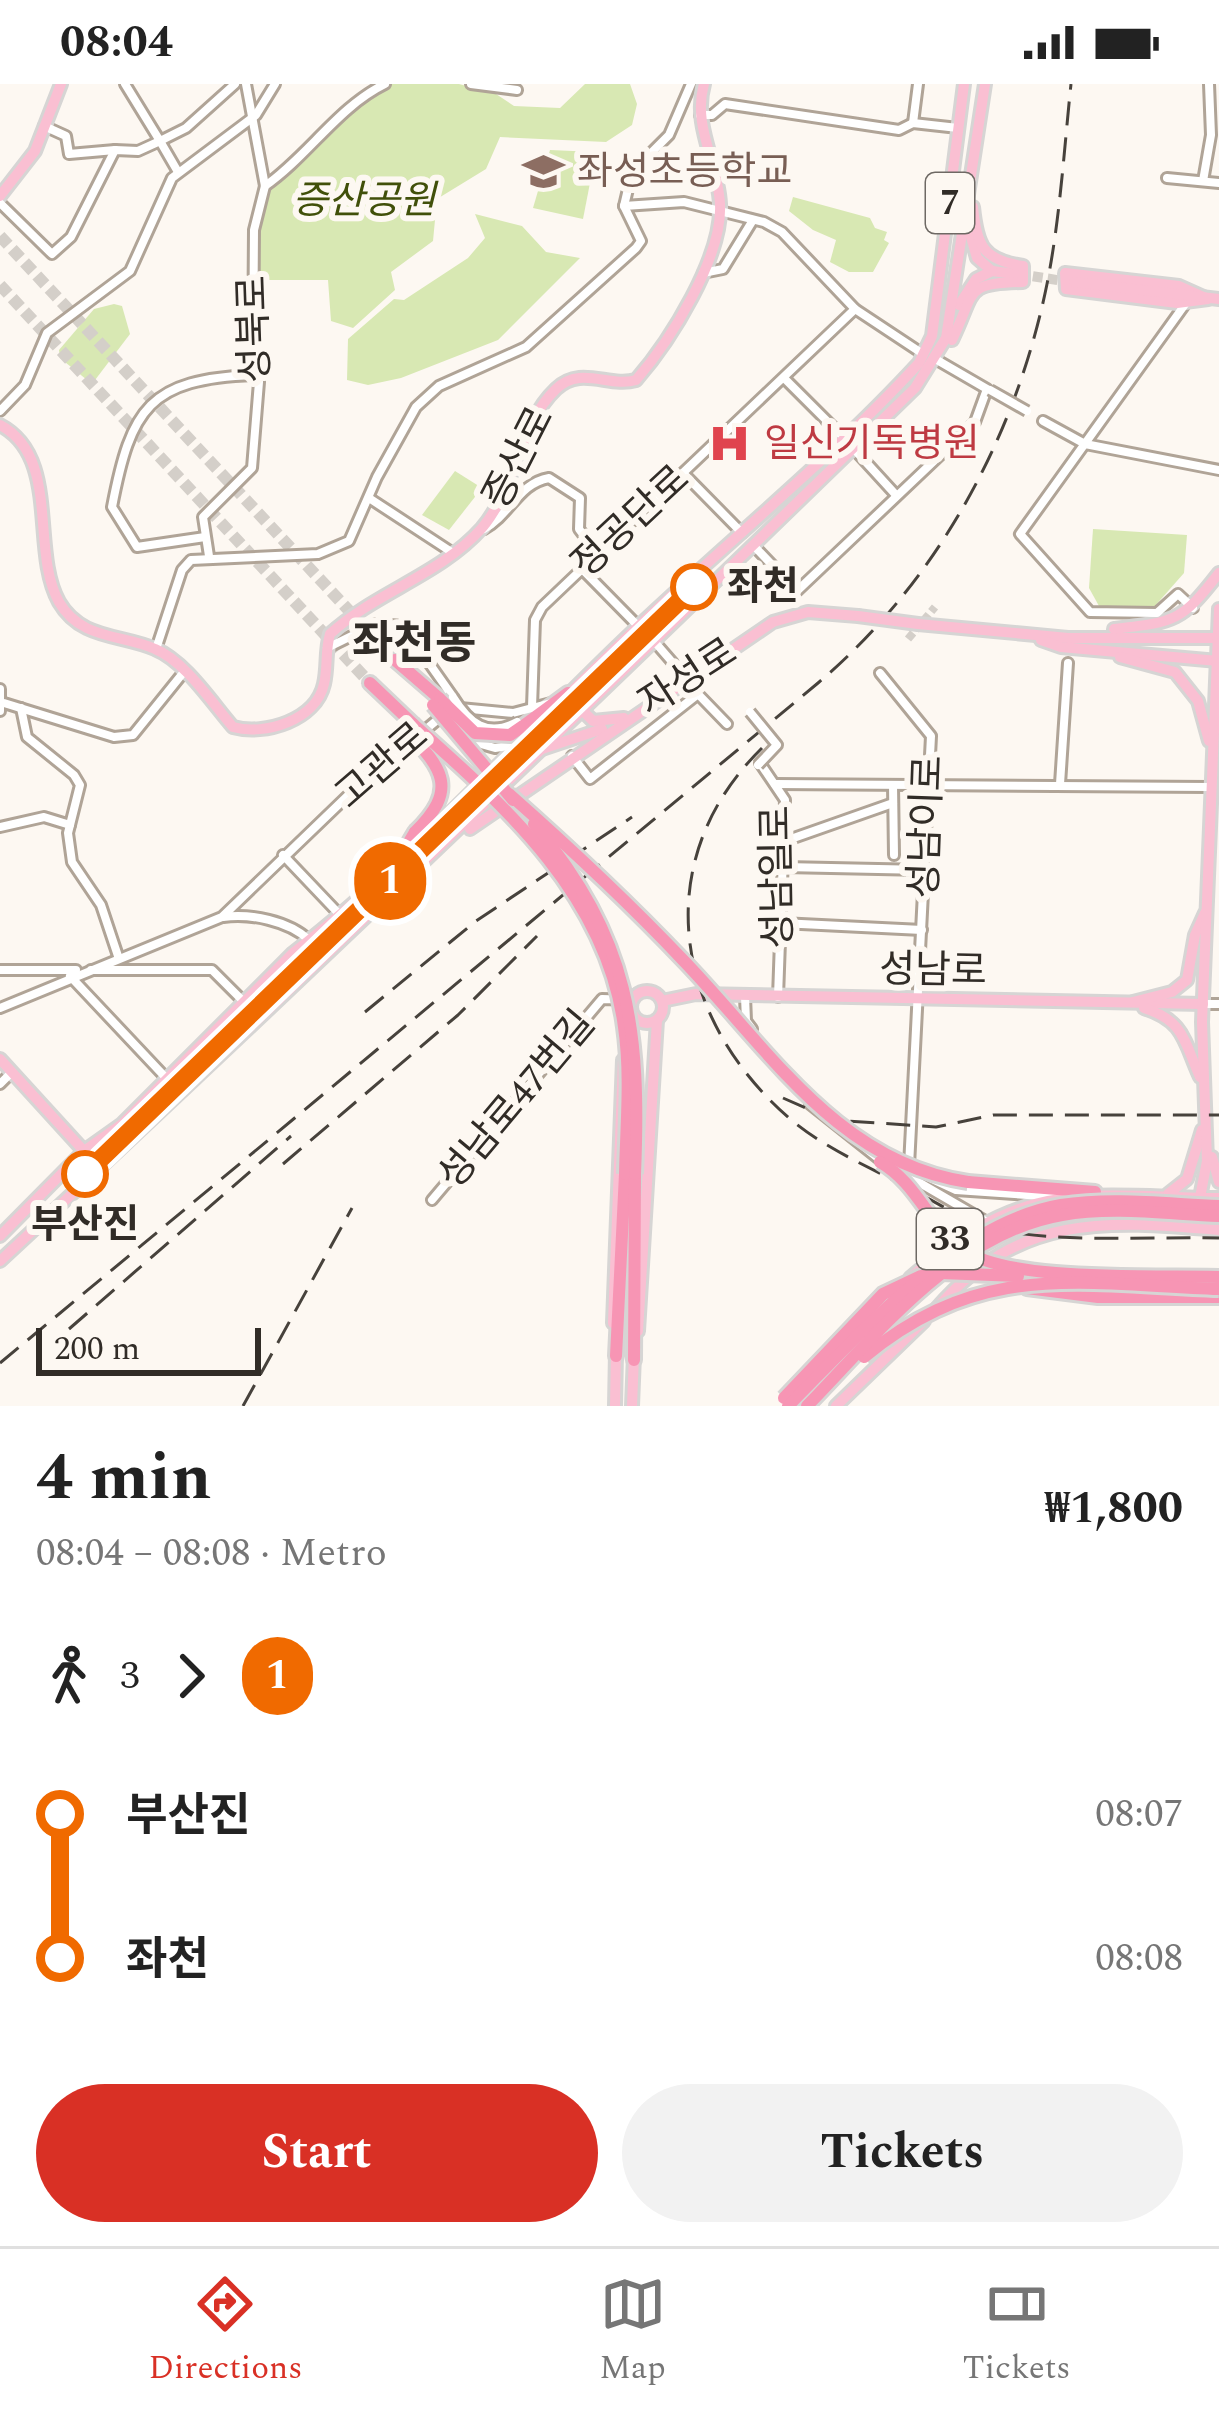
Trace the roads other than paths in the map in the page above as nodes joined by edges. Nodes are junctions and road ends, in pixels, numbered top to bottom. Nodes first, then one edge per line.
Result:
1 (61, 84) edge
2 (125, 84) edge
3 (235, 84) edge
4 (246, 84) edge
5 (275, 84) edge
6 (385, 84) edge
7 (471, 84) edge
8 (691, 84) edge
9 (704, 84) edge
10 (918, 84) edge
11 (964, 84) edge
12 (985, 84) edge
13 (1210, 84) edge
14 (517, 90) dead end
15 (256, 115) junction
16 (700, 115) junction
17 (913, 123) junction
18 (44, 126) junction
19 (959, 128) junction
20 (160, 141) junction
21 (115, 150) junction
22 (971, 163) junction
23 (178, 172) junction
24 (1167, 178) dead end
25 (1203, 181) junction
26 (1219, 182) edge
27 (265, 186) junction
28 (0, 200) edge
29 (624, 206) junction
30 (973, 207) junction
31 (721, 209) junction
32 (753, 220) junction
33 (992, 271) junction
34 (702, 273) junction
35 (1015, 274) tunnel mouth
36 (1074, 282) tunnel mouth
37 (1214, 299) edge
38 (1187, 302) junction
39 (856, 309) junction
40 (952, 340) junction
41 (934, 360) junction
42 (254, 375) junction
43 (784, 378) junction
44 (991, 390) dead end
45 (1028, 410) dead end
46 (0, 412) edge
47 (1043, 421) dead end
48 (0, 425) edge
49 (843, 437) junction
50 (1084, 444) junction
51 (853, 448) junction
52 (1219, 470) edge
53 (683, 473) junction
54 (896, 496) junction
55 (369, 498) junction
56 (478, 532) junction
57 (742, 533) junction
58 (206, 537) junction
59 (752, 544) junction
60 (453, 554) junction
61 (598, 554) junction
62 (209, 556) junction
63 (582, 569) junction
64 (1219, 573) edge
65 (686, 584) junction
66 (1193, 608) junction
67 (1219, 609) edge
68 (676, 616) junction
69 (638, 626) junction
70 (1032, 636) junction
71 (1068, 638) junction
72 (1218, 638) edge
73 (652, 639) junction
74 (326, 648) junction
75 (156, 649) junction
76 (1109, 653) junction
77 (395, 660) tunnel mouth
78 (1218, 660) edge
79 (674, 663) tunnel mouth
80 (1068, 663) dead end
81 (183, 673) junction
82 (880, 673) dead end
83 (373, 686) tunnel mouth
84 (0, 689) edge
85 (568, 693) junction
86 (442, 700) junction
87 (588, 700) junction
88 (551, 703) junction
89 (2, 707) edge
90 (21, 708) junction
91 (532, 709) junction
92 (750, 712) dead end
93 (627, 717) junction
94 (568, 720) junction
95 (435, 721) junction
96 (544, 723) junction
97 (520, 724) junction
98 (727, 724) dead end
99 (410, 728) junction
100 (590, 739) junction
101 (549, 740) junction
102 (574, 741) junction
103 (523, 745) junction
104 (1216, 746) edge
105 (536, 753) junction
106 (572, 756) junction
107 (505, 762) junction
108 (775, 784) junction
109 (1060, 784) junction
110 (892, 785) junction
111 (928, 786) junction
112 (1210, 787) junction
113 (508, 794) junction
114 (892, 803) junction
115 (70, 824) junction
116 (0, 826) edge
117 (785, 841) junction
118 (448, 844) junction
119 (283, 855) junction
120 (894, 856) dead end
121 (399, 859) junction
122 (784, 867) junction
123 (925, 870) junction
124 (1207, 909) junction
125 (340, 914) junction
126 (222, 917) junction
127 (781, 923) junction
128 (922, 930) junction
129 (309, 940) junction
130 (118, 956) junction
131 (0, 970) edge
132 (83, 970) junction
133 (70, 976) junction
134 (729, 995) junction
135 (745, 996) junction
136 (778, 997) junction
137 (920, 999) junction
138 (632, 1000) junction
139 (244, 1001) junction
140 (662, 1001) junction
141 (1130, 1004) junction
142 (1203, 1004) junction
143 (1219, 1004) edge
144 (0, 1008) edge
145 (633, 1016) junction
146 (657, 1020) junction
147 (747, 1028) junction
148 (626, 1037) junction
149 (653, 1052) junction
150 (0, 1059) edge
151 (12, 1072) junction
152 (167, 1079) junction
153 (1202, 1083) junction
154 (0, 1084) edge
155 (1203, 1126) junction
156 (1207, 1144) junction
157 (84, 1151) junction
158 (910, 1166) junction
159 (630, 1174) junction
160 (1219, 1182) edge
161 (1096, 1192) junction
162 (1164, 1196) junction
163 (1058, 1197) junction
164 (1201, 1198) junction
165 (432, 1200) dead end
166 (1219, 1201) edge
167 (1219, 1216) edge
168 (987, 1222) junction
169 (2, 1227) edge
170 (1183, 1227) junction
171 (1219, 1229) edge
172 (0, 1261) edge
173 (1219, 1287) edge
174 (935, 1311) junction
175 (616, 1356) junction
176 (634, 1360) junction
177 (780, 1404) edge
178 (615, 1406) edge
179 (632, 1406) edge
180 (808, 1406) edge
181 (836, 1406) edge

1 - 18 main road
2 - 20 street
3 - 20 street
4 - 15 street, 성북로
5 - 15 street
6 - 27 street
7 - 14 street
8 - 29 street
9 - 16 main road, 증산로
10 - 17 street
11 - 19 main road, 7
12 - 22 main road, 7
13 - 25 street
15 - 23 street
15 - 27 street, 성북로
16 - 17 street
16 - 31 main road, 증산로
17 - 19 street
18 - 21 street
18 - 28 main road
19 - 41 main road, 7
20 - 21 street
20 - 23 street
21 - 28 street
22 - 30 main road
22 - 41 main road, 7
23 - 46 street
24 - 25 street
25 - 26 street
27 - 42 street, 성북로
29 - 31 street
29 - 55 street
30 - 33 main road
30 - 40 main road
31 - 32 street
31 - 34 main road, 증산로
32 - 34 street
32 - 39 street
33 - 35 main road
33 - 40 main road
34 - 56 main road, 증산로
36 - 37 main road
37 - 38 main road
37 - 38 main road
38 - 50 street
39 - 41 street
39 - 43 street, 정공단로
40 - 41 main road
41 - 49 main road, 7
41 - 51 main road
41 - 54 street
42 - 58 street, 성북로
42 - 58 street
43 - 49 street
43 - 53 street, 정공단로
44 - 45 street, bridge
47 - 50 street
48 - 75 main road, 증산로
49 - 57 main road, 7
50 - 52 street
50 - 66 street
51 - 54 street
51 - 59 main road
53 - 57 street
53 - 61 street, 정공단로
54 - 59 street
55 - 60 street
55 - 62 street
56 - 60 main road, 증산로
56 - 61 street
57 - 65 main road, 7
58 - 62 street
59 - 68 main road
60 - 74 main road, 증산로
61 - 63 street, 정공단로
62 - 75 street
63 - 69 street
63 - 91 street, 정공단로
64 - 66 main road
65 - 68 main road
65 - 69 main road, 7
66 - 71 main road
67 - 72 main road
68 - 73 main road
69 - 85 main road, 7
70 - 71 main road, 자성로
70 - 76 main road, 자성로
70 - 93 main road, 자성로, bridge
71 - 72 main road, 자성로
72 - 78 main road
73 - 79 street
73 - 87 main road
74 - 81 main road, 증산로
74 - 86 street
75 - 81 main road, 증산로
76 - 78 main road, 자성로
76 - 104 main road
77 - 86 highway
78 - 104 main road
80 - 109 street
81 - 90 street
82 - 111 street, 성남이로
83 - 99 highway
84 - 89 street
85 - 88 highway
85 - 96 main road, 7
86 - 97 highway, bridge
86 - 113 highway, bridge
87 - 93 main road
87 - 94 main road
88 - 91 street
88 - 97 highway
89 - 90 street
90 - 115 street
91 - 95 street, 고관로
91 - 97 street
92 - 108 street, 성남일로, bridge
93 - 100 main road, 자성로
94 - 100 main road
94 - 101 main road
95 - 103 street
95 - 119 street, 고관로
96 - 101 main road
96 - 103 main road, 7
98 - 106 street
99 - 121 highway, bridge
99 - 159 highway, bridge
100 - 102 main road
100 - 106 main road, 자성로
101 - 102 main road
101 - 103 street
101 - 105 main road
102 - 105 main road
103 - 107 main road, 7
104 - 112 main road
105 - 107 main road
105 - 118 main road
106 - 118 main road, 자성로
107 - 121 main road, 7
108 - 110 street
108 - 117 street, 성남일로
109 - 111 street
109 - 112 street
110 - 111 street
110 - 114 street
111 - 123 street, 성남이로
112 - 124 main road
113 - 147 highway, bridge
113 - 159 highway, bridge
114 - 117 street
114 - 120 street
115 - 116 street
115 - 130 street
117 - 122 street, 성남일로
118 - 172 main road
119 - 125 street
119 - 126 street, 고관로
121 - 125 main road, 7
122 - 123 street
122 - 127 street, 성남일로
123 - 128 street, 성남이로
124 - 141 main road
124 - 142 main road
125 - 129 main road, 7
126 - 129 street
126 - 130 street, 고관로
127 - 128 street
127 - 136 street, 성남일로
128 - 137 street, 성남이로
129 - 139 main road, 7
130 - 132 street, 고관로
131 - 132 street
132 - 133 street, 고관로
132 - 139 street
133 - 144 street, 고관로
133 - 152 street
134 - 135 main road, 성남로
134 - 140 main road, 성남로
134 - 168 street
135 - 136 main road, 성남로
135 - 158 street
136 - 137 main road, 성남로
137 - 141 main road, 성남로
137 - 158 street, 성남이로
138 - 140 main road
138 - 145 main road
138 - 165 street, 성남로47번길
139 - 152 main road, 7
140 - 146 main road
141 - 142 main road, 성남로
141 - 153 main road
142 - 143 street
142 - 153 main road
145 - 146 main road
145 - 148 main road
146 - 149 main road
147 - 161 highway, bridge
147 - 173 highway, 33, bridge
148 - 149 main road
148 - 175 main road
149 - 176 main road
150 - 151 main road
151 - 154 street
151 - 157 main road
152 - 157 main road, 7
153 - 155 main road
155 - 156 main road
155 - 162 main road
156 - 160 main road
156 - 164 main road
157 - 169 main road, 7
158 - 163 street
159 - 175 highway
159 - 176 highway
161 - 162 main road
161 - 163 main road
162 - 164 main road
163 - 168 main road
164 - 166 main road
164 - 170 main road
166 - 171 main road
166 - 177 highway, bridge
167 - 180 highway, bridge
168 - 177 main road
170 - 171 main road
170 - 174 main road
173 - 174 highway, bridge
173 - 177 highway, bridge
173 - 180 highway, bridge
174 - 181 main road
175 - 178 main road
176 - 179 main road

